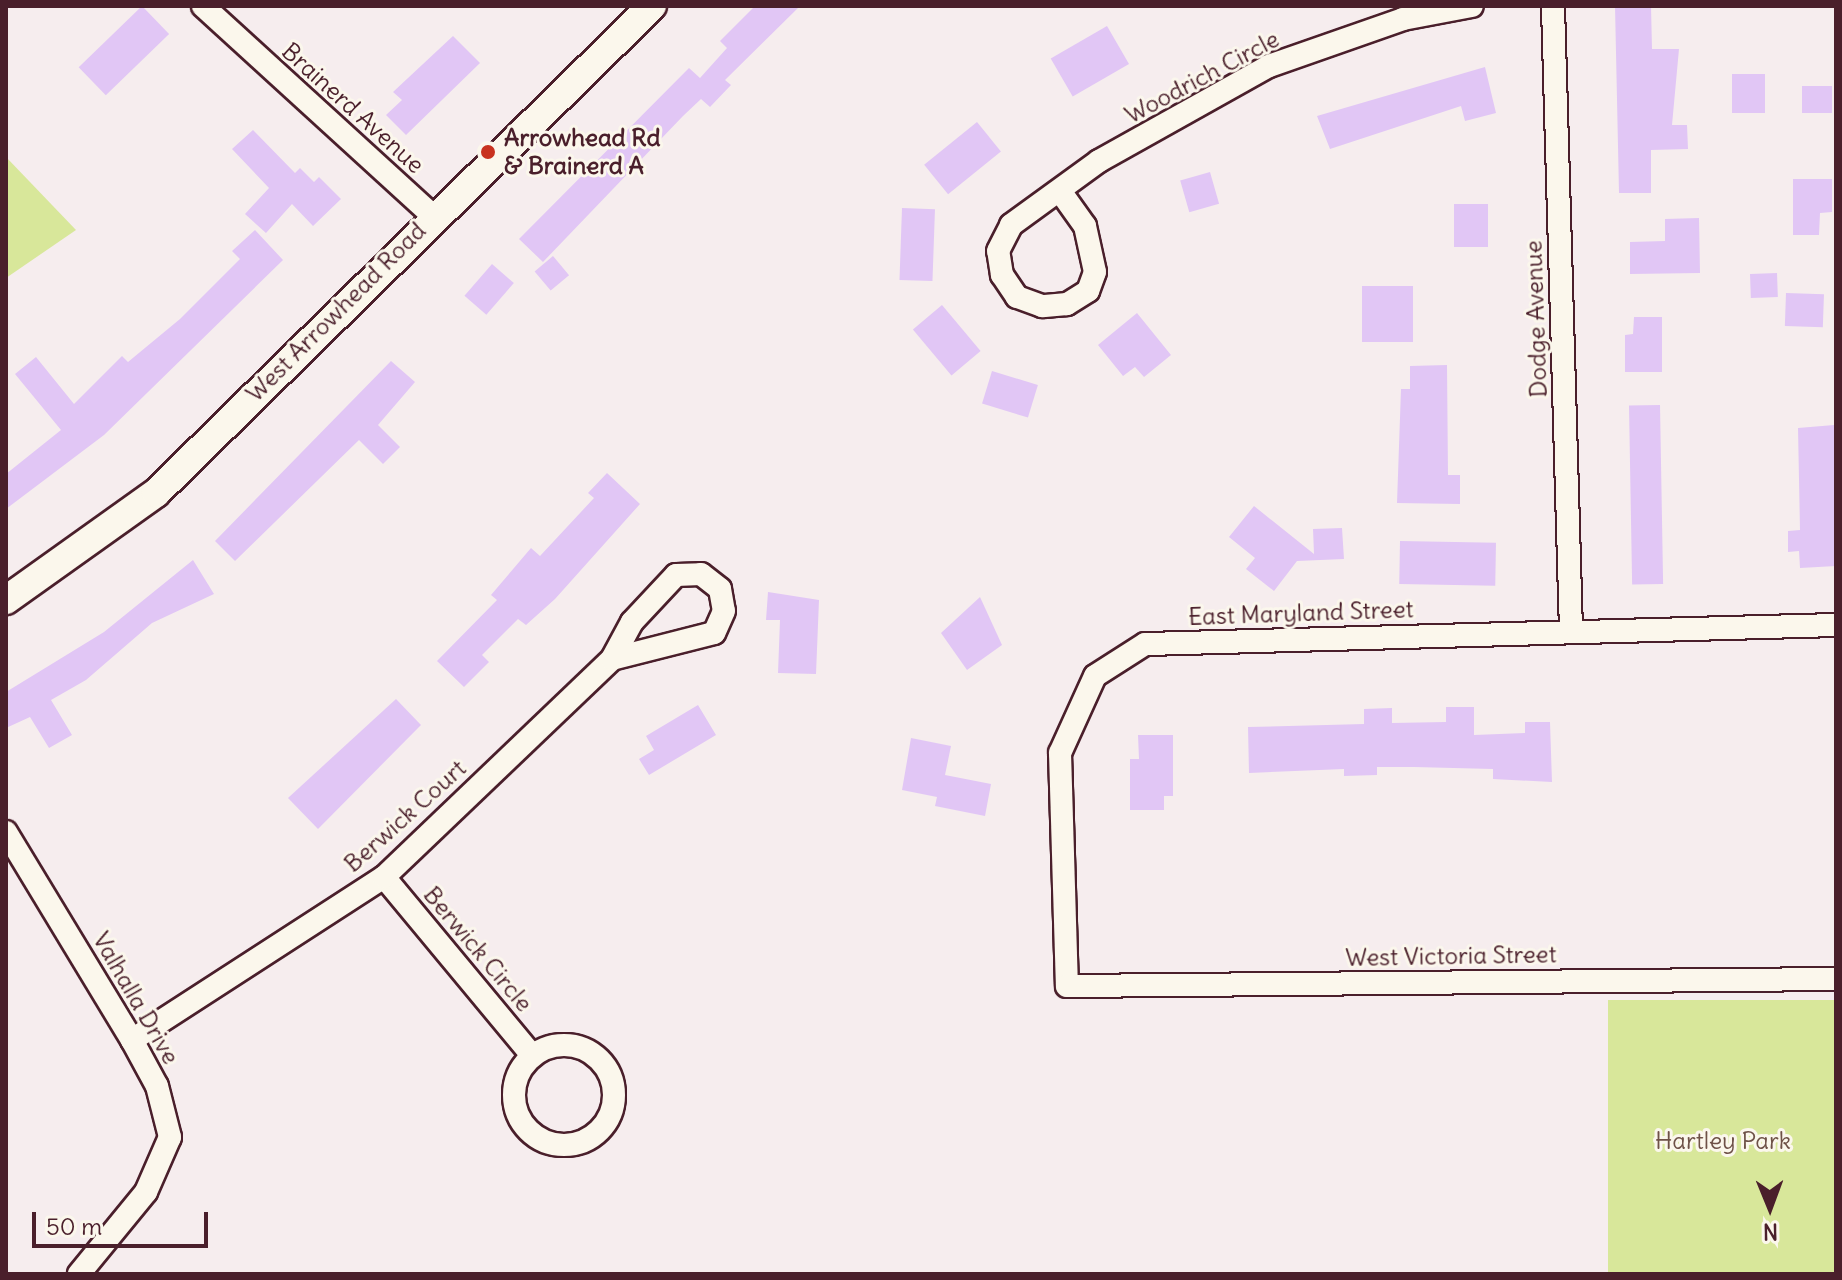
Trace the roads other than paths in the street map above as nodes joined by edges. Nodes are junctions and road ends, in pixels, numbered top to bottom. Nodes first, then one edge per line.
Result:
1 (203, 6) edge
2 (652, 6) edge
3 (1472, 6) edge
4 (1553, 6) edge
5 (1060, 191) junction
6 (432, 215) junction
7 (6, 600) edge
8 (1836, 625) edge
9 (1571, 630) junction
10 (612, 659) junction
11 (6, 832) edge
12 (384, 877) junction
13 (1836, 979) edge
14 (1067, 986) joint
15 (132, 1040) junction
16 (532, 1055) junction
17 (79, 1274) edge

1 - 6 street, Brainerd Avenue
2 - 6 street, West Arrowhead Road
3 - 5 street, Woodrich Circle
4 - 9 street, Dodge Avenue
5 - 5 street, Woodrich Circle
6 - 7 street, West Arrowhead Road
8 - 9 street, East Maryland Street
9 - 14 street, East Maryland Street
10 - 10 street, Berwick Court
10 - 12 street, Berwick Court
11 - 15 street, Valhalla Drive
12 - 15 street, Berwick Court
12 - 16 street, Berwick Circle
13 - 14 street, West Victoria Street
15 - 17 street, Valhalla Drive
16 - 16 street

